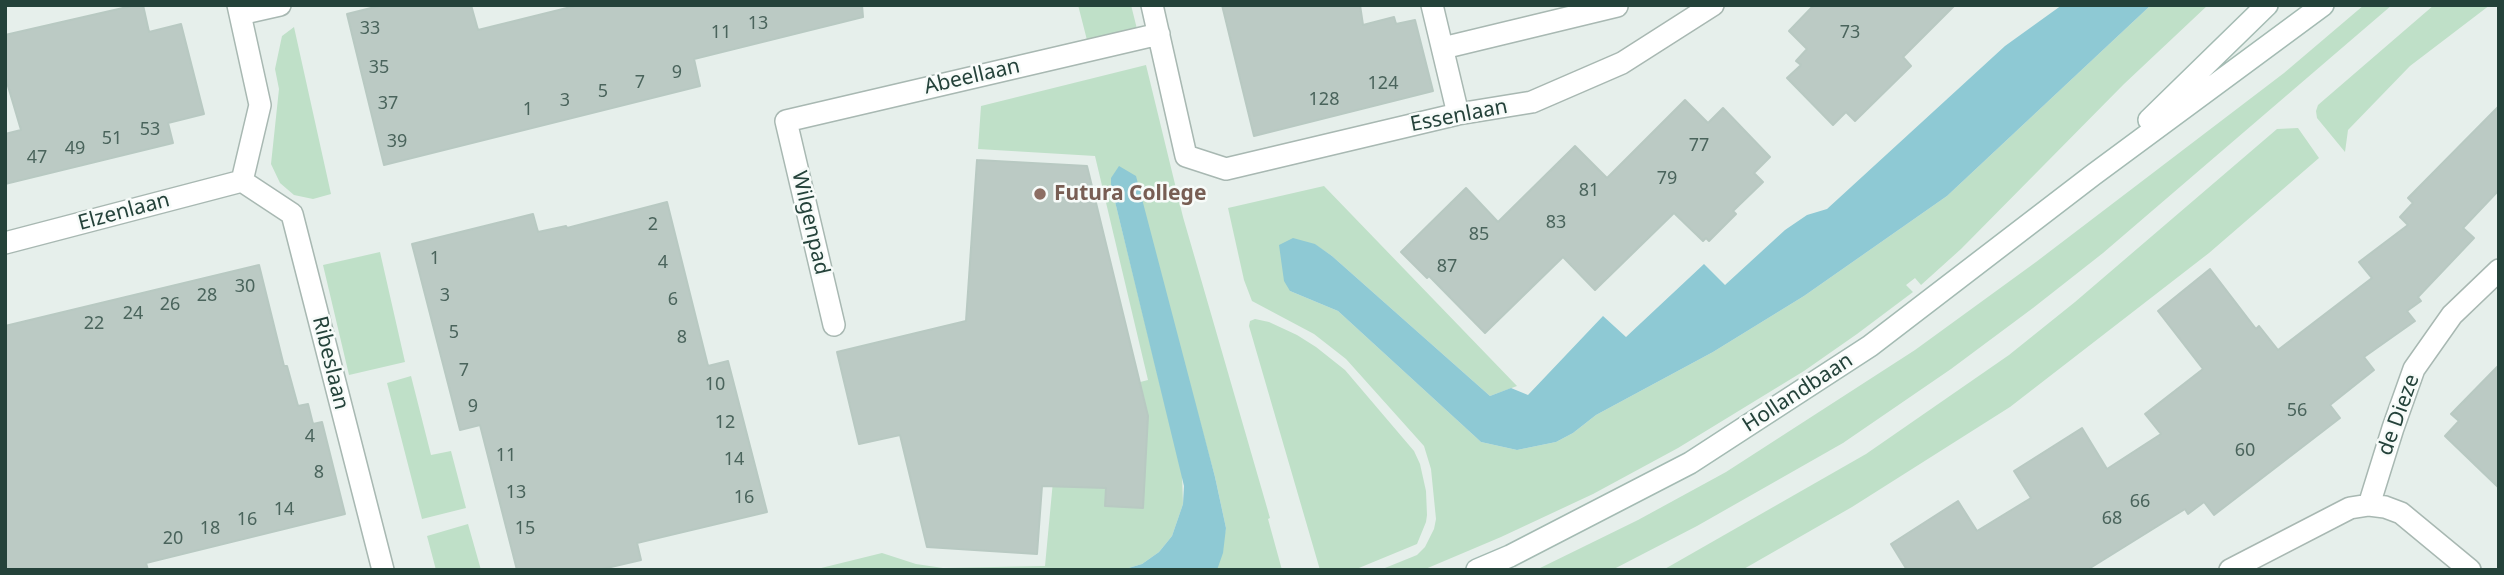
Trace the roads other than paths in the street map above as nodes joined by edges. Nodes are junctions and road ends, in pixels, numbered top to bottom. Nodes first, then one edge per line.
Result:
1 (280, 5) edge
2 (1152, 5) edge
3 (1432, 5) edge
4 (1713, 5) edge
5 (2267, 5) edge
6 (2323, 5) edge
7 (1617, 6) edge
8 (239, 10) edge
9 (1159, 34) junction
10 (1443, 48) junction
11 (1458, 114) junction
12 (786, 121) joint
13 (2093, 175) junction
14 (242, 181) junction
15 (5, 243) edge
16 (2499, 270) edge
17 (834, 325) dead end
18 (2369, 505) junction
19 (383, 570) edge
20 (1476, 570) edge
21 (2230, 570) edge
22 (2470, 570) edge

1 - 8 street
2 - 9 street
3 - 10 street
4 - 11 street, Essenlaan
5 - 13 street, Hollandbaan
6 - 13 street, Hollandbaan
7 - 10 street
8 - 14 street
9 - 11 street, Essenlaan
9 - 12 street, Abeellaan
10 - 11 street
12 - 17 street, Wilgenpad
13 - 20 street, Hollandbaan
14 - 15 street, Elzenlaan
14 - 19 street, Ribeslaan
16 - 18 street, de Dieze
18 - 21 street
18 - 22 street

